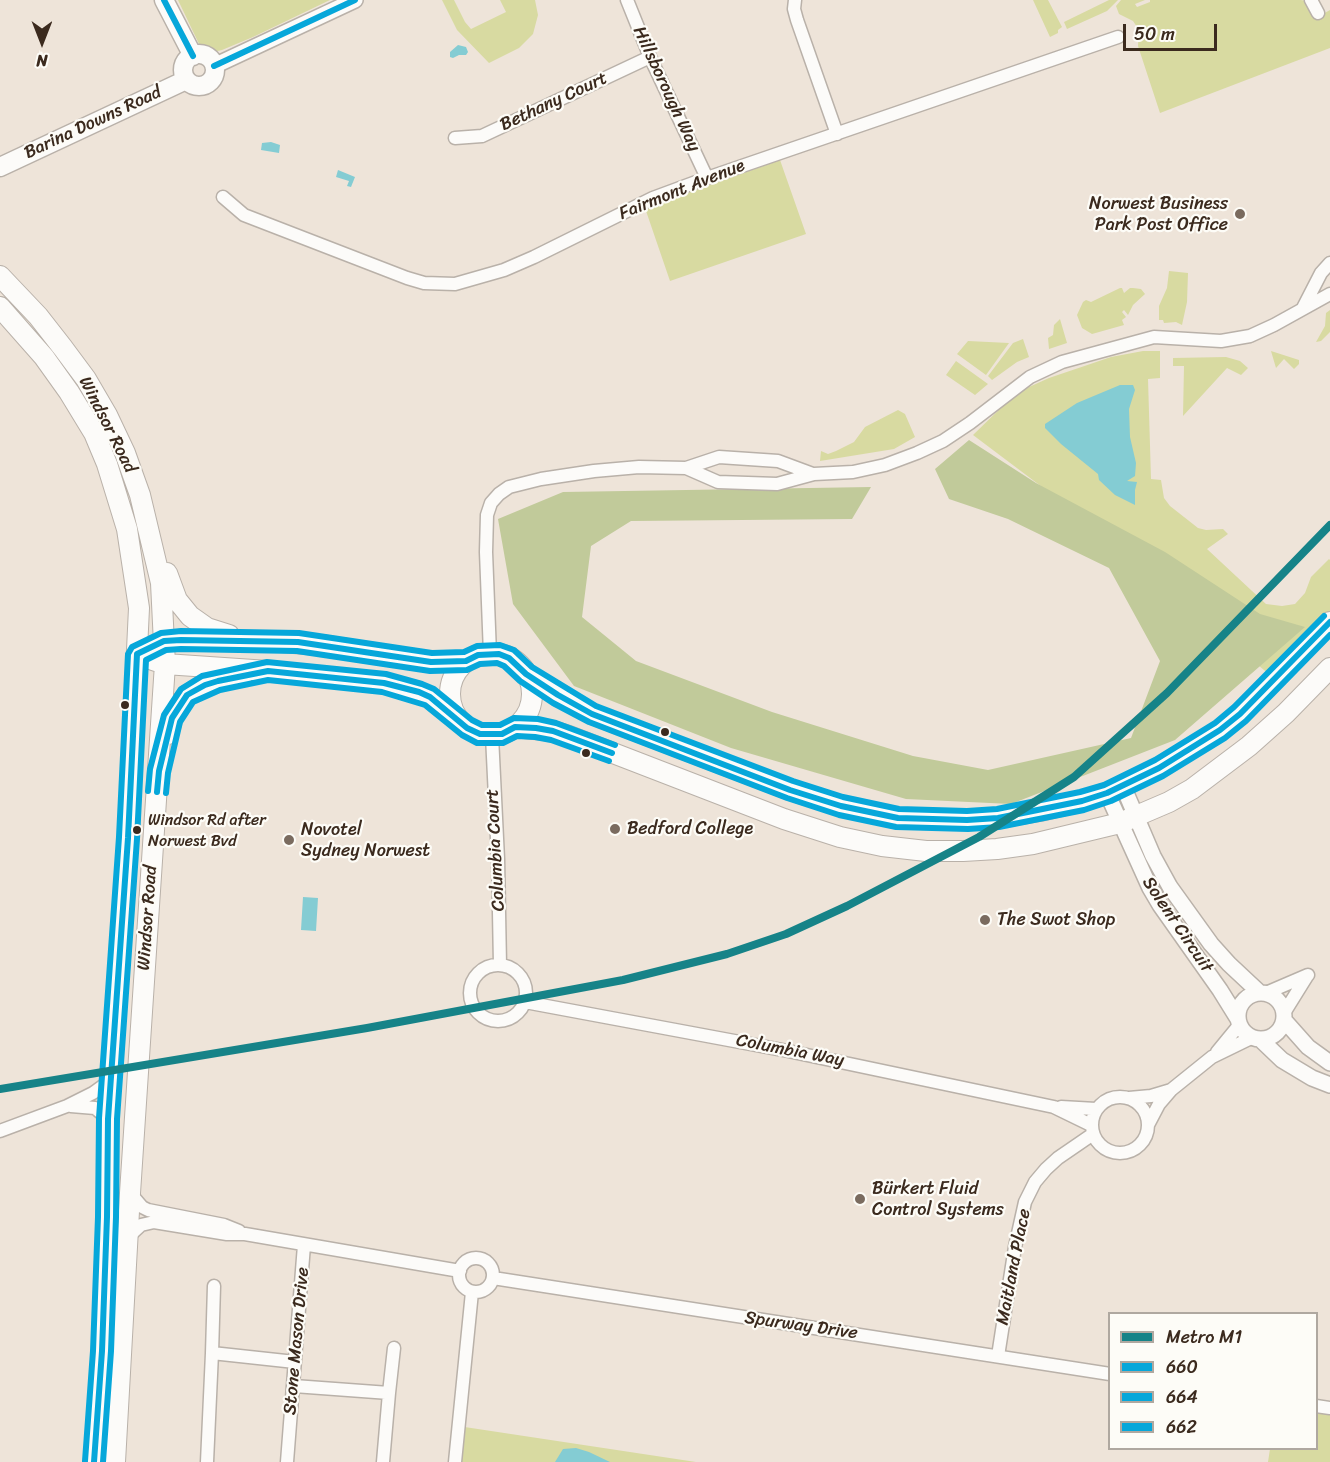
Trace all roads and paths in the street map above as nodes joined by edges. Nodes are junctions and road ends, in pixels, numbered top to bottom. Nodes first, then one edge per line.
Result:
1 (164, 0) edge
2 (356, 0) edge
3 (627, 0) edge
4 (795, 0) edge
5 (1311, 0) edge
6 (1318, 14) dead end
7 (1118, 37) dead end
8 (193, 56) junction
9 (650, 57) junction
10 (214, 66) junction
11 (186, 80) junction
12 (837, 134) junction
13 (455, 138) dead end
14 (0, 167) edge
15 (706, 178) junction
16 (224, 197) dead end
17 (1330, 263) edge
18 (0, 276) edge
19 (1330, 294) edge
20 (0, 307) edge
21 (1302, 309) junction
22 (686, 468) junction
23 (814, 474) junction
24 (148, 524) junction
25 (1330, 622) edge
26 (164, 640) junction
27 (270, 640) junction
28 (137, 654) junction
29 (490, 654) junction
30 (466, 661) junction
31 (165, 664) junction
32 (1330, 668) edge
33 (268, 671) junction
34 (526, 674) junction
35 (457, 718) junction
36 (515, 728) junction
37 (492, 735) junction
38 (159, 771) junction
39 (1115, 790) junction
40 (1128, 820) junction
41 (500, 965) junction
42 (1263, 993) junction
43 (525, 1002) junction
44 (1284, 1016) junction
45 (1239, 1022) junction
46 (1256, 1038) junction
47 (1212, 1058) junction
48 (1330, 1063) edge
49 (111, 1080) junction
50 (1330, 1085) edge
51 (1171, 1090) junction
52 (1129, 1098) junction
53 (67, 1106) junction
54 (1054, 1107) junction
55 (1096, 1108) junction
56 (108, 1119) junction
57 (1148, 1125) junction
58 (1092, 1130) junction
59 (0, 1131) edge
60 (130, 1192) junction
61 (245, 1234) junction
62 (128, 1237) junction
63 (304, 1245) junction
64 (460, 1271) junction
65 (493, 1278) junction
66 (214, 1286) dead end
67 (472, 1292) junction
68 (394, 1348) dead end
69 (212, 1353) junction
70 (998, 1356) junction
71 (295, 1362) junction
72 (1108, 1374) edge
73 (294, 1386) junction
74 (389, 1393) junction
75 (94, 1462) edge
76 (115, 1462) edge
77 (207, 1462) edge
78 (287, 1462) edge
79 (383, 1462) edge
80 (455, 1462) edge

1 - 8 main road
2 - 10 street
3 - 9 street, Hillsborough Way
4 - 12 street
5 - 6 street
7 - 12 street, Fairmont Avenue
8 - 10 main road
8 - 11 main road
9 - 13 street, Bethany Court
9 - 15 street, Hillsborough Way
10 - 11 main road
11 - 14 main road, Barina Downs Road
12 - 15 street, Fairmont Avenue
15 - 16 street, Fairmont Avenue
17 - 21 street
18 - 24 main road, Windsor Road
19 - 21 street
20 - 28 main road, Windsor Road
21 - 23 street
22 - 23 street
22 - 23 street
22 - 29 street
24 - 26 main road, Windsor Road
24 - 27 main road
25 - 39 main road
26 - 27 main road
26 - 28 main road
26 - 31 main road, Windsor Road
27 - 30 main road
28 - 31 main road
28 - 49 main road, Windsor Road
29 - 30 main road
29 - 34 main road
30 - 35 main road
31 - 33 main road
31 - 38 main road, Windsor Road
32 - 40 main road
33 - 35 main road
33 - 38 main road
34 - 36 main road
34 - 39 main road
35 - 37 main road
36 - 37 main road
36 - 40 main road
37 - 41 street, Columbia Court
38 - 60 main road, Windsor Road
39 - 40 street, Solent Circuit
40 - 42 street, Solent Circuit
40 - 45 street, Solent Circuit
41 - 43 street
41 - 43 street
42 - 44 street
42 - 44 street
42 - 45 street
43 - 54 street, Columbia Way
44 - 46 street
44 - 48 street
45 - 46 street
45 - 47 street
46 - 47 street
46 - 50 street
47 - 51 street
49 - 53 street
49 - 56 main road, Windsor Road
51 - 52 street
51 - 57 street
52 - 55 street
52 - 57 street
53 - 56 street
53 - 59 street
54 - 55 street, Columbia Way
54 - 58 street, Columbia Way
55 - 58 street
56 - 75 main road, Windsor Road
57 - 58 street
58 - 70 street, Maitland Place
60 - 61 street, Stone Mason Drive
60 - 62 main road, Windsor Road
61 - 62 street, Stone Mason Drive
61 - 63 street, Stone Mason Drive
62 - 76 main road, Windsor Road
63 - 64 street
63 - 71 street, Stone Mason Drive
64 - 65 street
64 - 67 street
65 - 67 street
65 - 70 street, Spurway Drive
66 - 69 street
67 - 80 street
68 - 74 street
69 - 71 street
69 - 77 street
70 - 72 street, Spurway Drive
71 - 73 street, Stone Mason Drive
73 - 74 street
73 - 78 street, Stone Mason Drive
74 - 79 street

